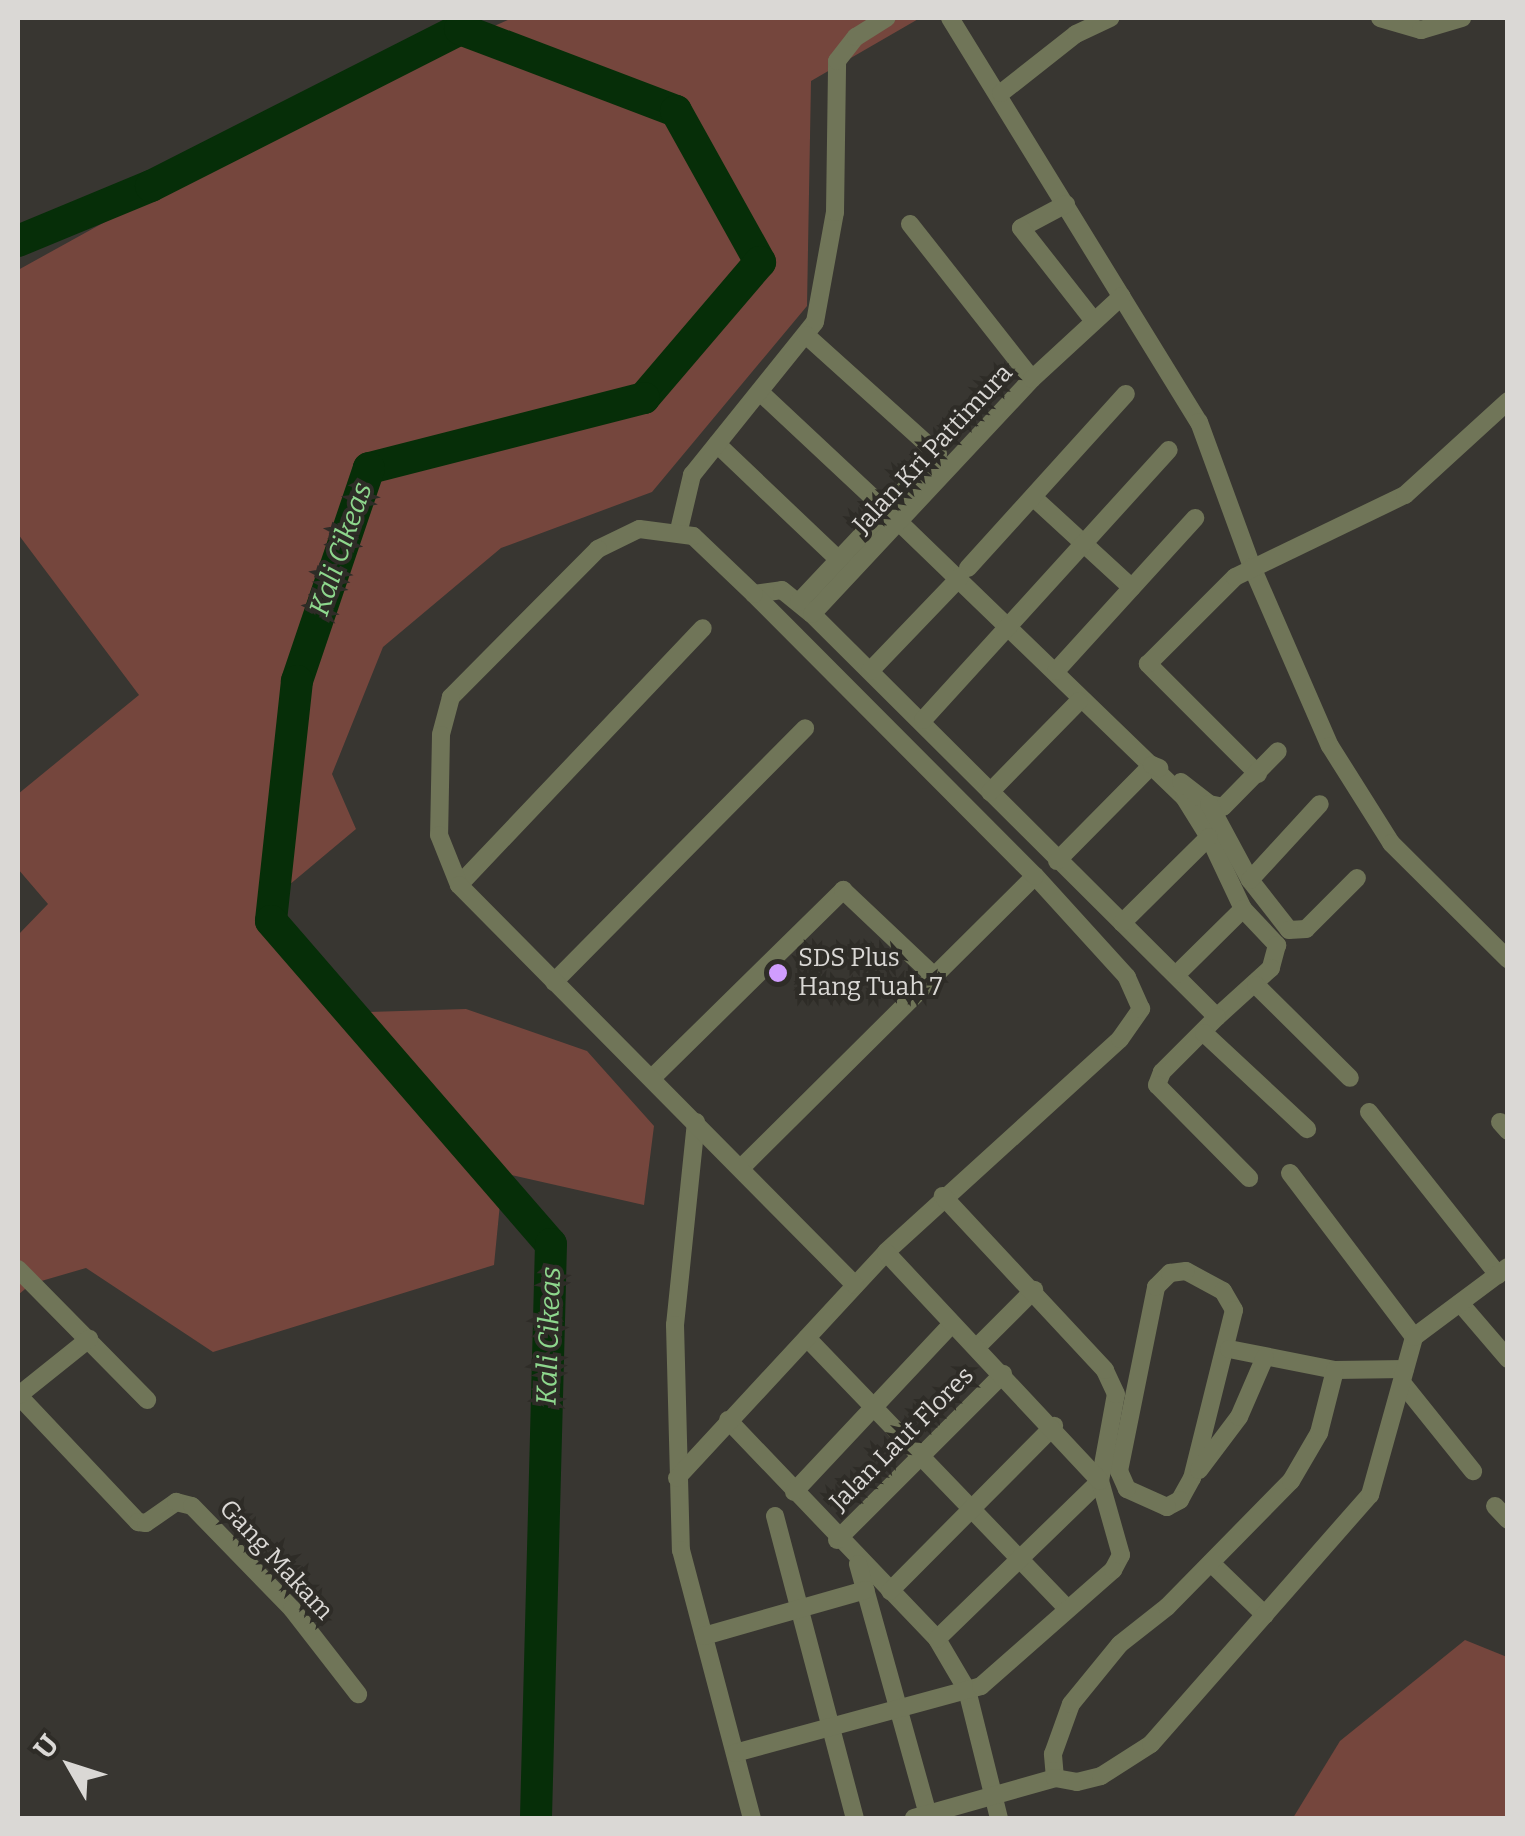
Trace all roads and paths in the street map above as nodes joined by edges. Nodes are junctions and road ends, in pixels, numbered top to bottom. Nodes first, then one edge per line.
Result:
1 (886, 18) edge
2 (950, 18) edge
3 (1110, 18) edge
4 (1380, 18) edge
5 (1462, 18) edge
6 (1001, 93) junction
7 (1066, 204) junction
8 (910, 224) dead end
9 (1122, 296) junction
10 (1094, 321) junction
11 (806, 335) junction
12 (1032, 379) junction
13 (761, 393) junction
14 (1126, 394) dead end
15 (1508, 401) edge
16 (717, 444) junction
17 (1170, 450) dead end
18 (1034, 497) junction
19 (893, 517) junction
20 (1195, 518) dead end
21 (679, 530) junction
22 (1086, 544) junction
23 (839, 560) junction
24 (1252, 568) junction
25 (964, 572) junction
26 (1132, 588) junction
27 (754, 594) junction
28 (806, 608) junction
29 (1011, 626) junction
30 (703, 628) dead end
31 (870, 671) junction
32 (1056, 671) junction
33 (1079, 700) junction
34 (922, 720) junction
35 (805, 728) dead end
36 (1278, 752) dead end
37 (1152, 766) junction
38 (1258, 774) junction
39 (990, 792) junction
40 (1208, 804) junction
41 (1320, 804) dead end
42 (1210, 837) junction
43 (1057, 861) junction
44 (1035, 876) junction
45 (1357, 878) dead end
46 (1250, 880) junction
47 (458, 885) junction
48 (1243, 910) junction
49 (1122, 923) junction
50 (1508, 958) edge
51 (1176, 974) junction
52 (934, 976) junction
53 (554, 982) junction
54 (1256, 985) junction
55 (1217, 1017) junction
56 (1204, 1034) junction
57 (653, 1077) junction
58 (1350, 1078) dead end
59 (1370, 1112) dead end
60 (696, 1122) junction
61 (1307, 1129) dead end
62 (742, 1166) junction
63 (1290, 1173) dead end
64 (1249, 1178) dead end
65 (944, 1196) junction
66 (886, 1252) junction
67 (18, 1270) edge
68 (1502, 1271) edge
69 (855, 1284) junction
70 (1034, 1290) junction
71 (1460, 1304) junction
72 (952, 1324) junction
73 (1414, 1337) junction
74 (807, 1338) junction
75 (90, 1339) junction
76 (977, 1347) junction
77 (1229, 1350) junction
78 (1265, 1357) junction
79 (1508, 1359) edge
80 (1336, 1370) junction
81 (1003, 1374) junction
82 (1404, 1376) junction
83 (18, 1395) edge
84 (147, 1400) dead end
85 (873, 1406) junction
86 (728, 1420) junction
87 (1054, 1426) junction
88 (923, 1456) junction
89 (1473, 1471) dead end
90 (678, 1478) junction
91 (1192, 1478) junction
92 (1100, 1481) junction
93 (794, 1492) junction
94 (972, 1504) junction
95 (775, 1516) dead end
96 (837, 1540) junction
97 (1019, 1554) junction
98 (856, 1558) junction
99 (1211, 1563) junction
100 (866, 1590) junction
101 (890, 1591) junction
102 (802, 1608) junction
103 (1068, 1609) junction
104 (1265, 1615) junction
105 (704, 1636) junction
106 (937, 1639) junction
107 (967, 1690) junction
108 (358, 1694) dead end
109 (898, 1706) junction
110 (829, 1726) junction
111 (735, 1753) junction
112 (1047, 1781) junction
113 (992, 1799) junction
114 (923, 1817) edge
115 (752, 1818) edge
116 (855, 1818) edge
117 (999, 1818) edge

1 - 11 street
2 - 6 street
3 - 6 street
4 - 5 street
6 - 7 street
7 - 9 street
7 - 10 street
8 - 12 street
9 - 10 street, Jalan Kri Pattimura
9 - 24 street
10 - 12 street, Jalan Kri Pattimura
11 - 13 street
11 - 19 street
12 - 19 street, Jalan Kri Pattimura
13 - 16 street
13 - 19 street
14 - 18 street
15 - 24 street
16 - 21 street
16 - 23 street
17 - 22 street
18 - 22 street
18 - 25 street
19 - 23 street
19 - 25 street
19 - 28 street, Jalan Kri Pattimura
20 - 26 street
21 - 27 street
21 - 47 street
22 - 26 street
22 - 29 street
23 - 28 street
24 - 38 street
24 - 50 street
25 - 29 street
25 - 31 street
26 - 32 street
27 - 28 street
27 - 44 street
28 - 31 street
29 - 32 street
29 - 34 street
30 - 47 street
31 - 34 street
32 - 33 street
33 - 37 street
33 - 39 street
34 - 39 street
35 - 53 street
36 - 38 street
37 - 40 street
37 - 42 street
37 - 43 street
38 - 40 street
39 - 43 street
40 - 46 street
41 - 46 street
42 - 48 street
42 - 49 street
43 - 49 street
44 - 52 street
44 - 65 street
45 - 46 street
47 - 53 street
48 - 51 street
48 - 54 street
49 - 51 street
51 - 55 street
52 - 57 street
52 - 62 street
53 - 57 street
54 - 55 street
54 - 58 street
55 - 56 street
56 - 61 street
56 - 64 street
57 - 60 street
59 - 68 street
60 - 62 street
60 - 90 street
62 - 69 street
63 - 73 street
65 - 66 street
65 - 70 street
66 - 69 street
66 - 72 street
67 - 75 street
68 - 71 street
69 - 74 street
70 - 76 street
70 - 92 street
71 - 73 street
71 - 79 street
72 - 76 street
72 - 85 street
73 - 82 street
74 - 85 street
74 - 86 street
75 - 83 street
75 - 84 street
76 - 81 street
77 - 78 street
77 - 91 street
77 - 91 street
78 - 80 street
78 - 91 street
80 - 82 street
80 - 99 street
81 - 87 street
81 - 88 street, Jalan Laut Flores
82 - 89 street
82 - 104 street
83 - 108 street, Gang Makam
85 - 88 street
85 - 93 street
86 - 90 street
86 - 93 street
87 - 92 street
87 - 94 street
88 - 94 street
88 - 96 street, Jalan Laut Flores
90 - 105 street
92 - 97 street
92 - 103 street
93 - 96 street
94 - 97 street
94 - 101 street
95 - 102 street
96 - 98 street
97 - 103 street
97 - 106 street
98 - 100 street
98 - 101 street
99 - 104 street
99 - 112 street
100 - 102 street
100 - 109 street
101 - 106 street
102 - 105 street
102 - 110 street
103 - 107 street
104 - 112 street
105 - 111 street
106 - 107 street
107 - 109 street
107 - 113 street
109 - 110 street
109 - 114 street
110 - 111 street
110 - 116 street
111 - 115 street
112 - 113 street
113 - 114 street
113 - 117 street

